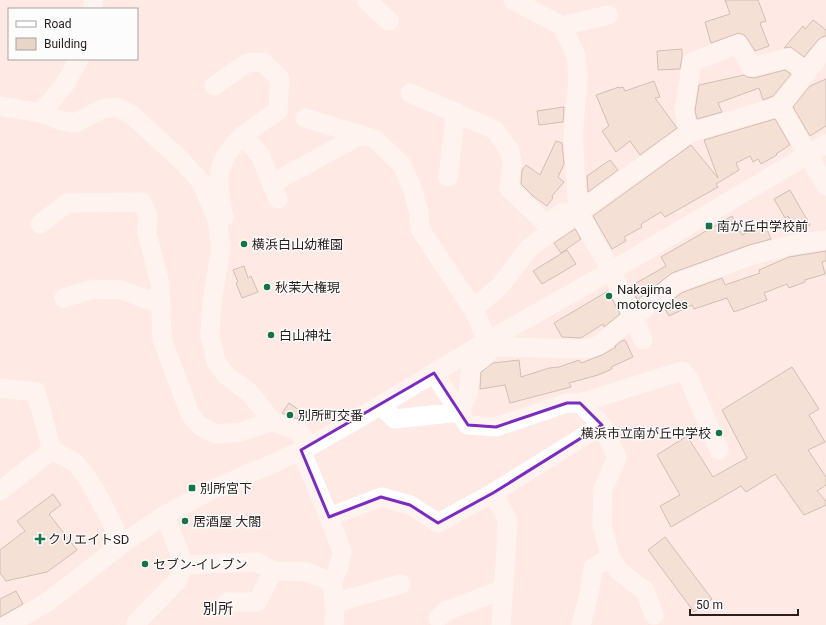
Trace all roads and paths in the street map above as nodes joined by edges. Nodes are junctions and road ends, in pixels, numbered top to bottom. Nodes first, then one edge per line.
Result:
1 (366, 0) edge
2 (517, 1) edge
3 (608, 15) dead end
4 (389, 21) dead end
5 (562, 26) junction
6 (826, 47) edge
7 (78, 60) edge
8 (807, 73) junction
9 (214, 86) dead end
10 (410, 93) dead end
11 (0, 106) edge
12 (780, 106) junction
13 (456, 112) junction
14 (41, 113) junction
15 (305, 118) dead end
16 (689, 133) junction
17 (361, 135) junction
18 (243, 136) junction
19 (826, 144) edge
20 (808, 154) junction
21 (448, 177) dead end
22 (826, 186) edge
23 (578, 207) junction
24 (217, 219) junction
25 (40, 224) dead end
26 (826, 240) edge
27 (611, 271) junction
28 (64, 298) dead end
29 (161, 305) junction
30 (472, 309) junction
31 (634, 318) junction
32 (643, 340) dead end
33 (488, 343) junction
34 (434, 373) junction
35 (0, 388) edge
36 (580, 403) junction
37 (381, 406) junction
38 (459, 412) junction
39 (272, 421) junction
40 (602, 426) junction
41 (305, 449) junction
42 (52, 450) junction
43 (719, 450) dead end
44 (3, 484) edge
45 (493, 493) junction
46 (165, 515) junction
47 (329, 517) junction
48 (122, 544) junction
49 (610, 557) junction
50 (184, 565) junction
51 (273, 571) junction
52 (332, 582) junction
53 (401, 584) dead end
54 (504, 589) junction
55 (227, 602) dead end
56 (334, 603) junction
57 (654, 615) dead end
58 (438, 618) dead end
59 (8, 625) edge
60 (136, 625) edge
61 (334, 625) edge
62 (501, 625) edge
63 (581, 625) edge

1 - 4 street
2 - 5 street
3 - 5 street
5 - 23 street
6 - 8 street
7 - 14 street
8 - 12 street
8 - 16 street
9 - 18 street
10 - 13 street
11 - 14 street
12 - 16 street
12 - 20 street
13 - 21 street
13 - 23 street
14 - 24 street
15 - 17 street
16 - 23 street
17 - 18 street
17 - 30 street
18 - 24 street
19 - 20 street
20 - 22 street
20 - 27 street
23 - 27 street
23 - 30 street
24 - 39 street
25 - 29 street
26 - 31 street
27 - 31 street
27 - 33 street
28 - 29 street
29 - 39 street
30 - 33 street
31 - 32 street
31 - 33 street
33 - 34 street
33 - 38 street
34 - 37 street
34 - 38 street
35 - 42 street
36 - 38 street
36 - 40 street
36 - 43 street
37 - 38 street
37 - 41 street
39 - 41 street
40 - 45 street
40 - 49 street
41 - 46 street
41 - 47 street
42 - 44 street
42 - 48 street
45 - 47 street
45 - 54 street
46 - 48 street
46 - 50 street
47 - 52 street
48 - 59 street
49 - 57 street
49 - 63 street
50 - 51 street
50 - 60 street
51 - 52 street
51 - 55 street
52 - 56 street
53 - 56 street
54 - 58 street
54 - 62 street
56 - 61 street

